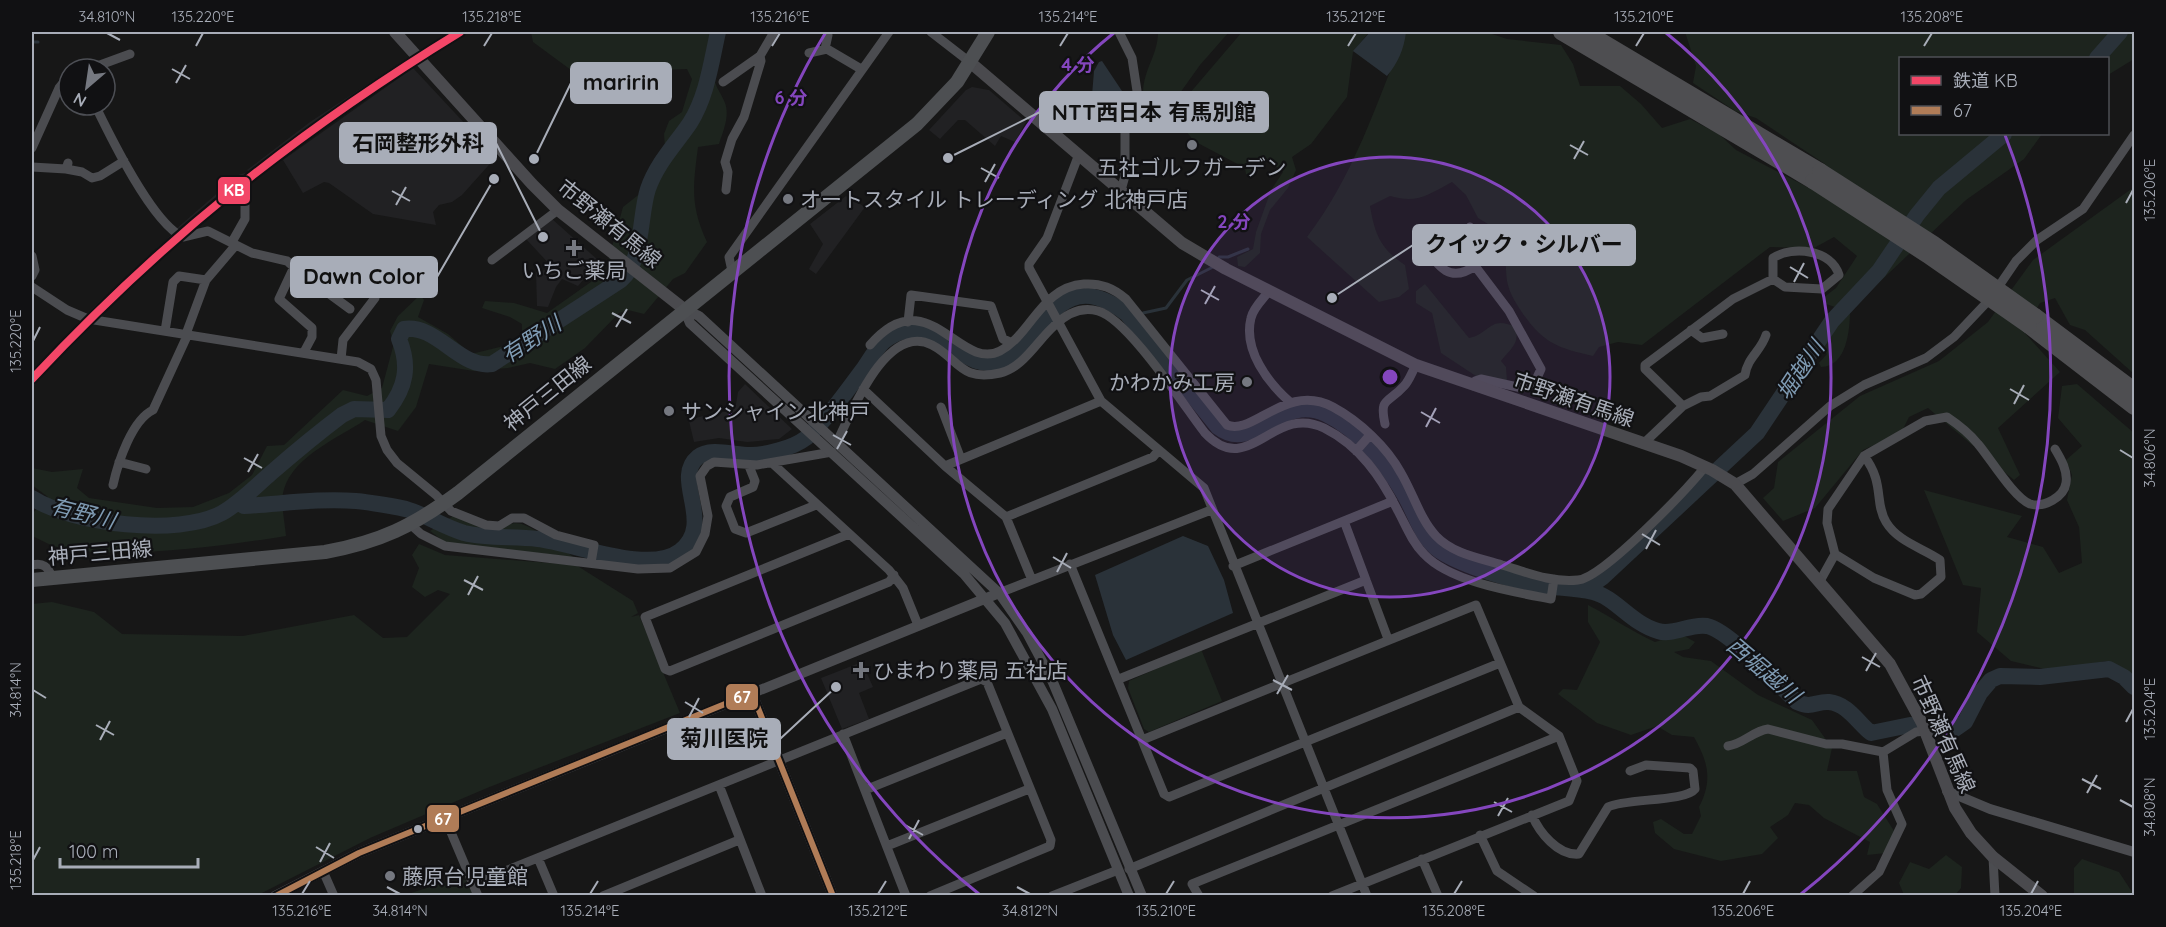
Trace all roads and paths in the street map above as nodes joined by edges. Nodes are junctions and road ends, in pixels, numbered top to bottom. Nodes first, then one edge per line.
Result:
1 (395, 32) edge
2 (774, 32) edge
3 (889, 32) edge
4 (931, 32) edge
5 (988, 32) edge
6 (1119, 32) edge
7 (1561, 32) edge
8 (1586, 32) edge
9 (828, 35) dead end
10 (825, 49) junction
11 (809, 53) dead end
12 (130, 54) dead end
13 (760, 56) junction
14 (117, 59) edge
15 (971, 63) junction
16 (861, 69) junction
17 (723, 82) dead end
18 (57, 92) edge
19 (100, 117) edge
20 (2134, 135) edge
21 (32, 148) edge
22 (1079, 154) junction
23 (124, 161) junction
24 (32, 167) edge
25 (1817, 176) junction
26 (726, 190) dead end
27 (1121, 190) junction
28 (245, 206) dead end
29 (558, 210) junction
30 (1470, 227) dead end
31 (1422, 242) dead end
32 (233, 244) junction
33 (32, 256) edge
34 (492, 260) dead end
35 (1475, 266) junction
36 (732, 271) junction
37 (292, 272) junction
38 (32, 276) edge
39 (1773, 279) junction
40 (206, 280) junction
41 (32, 287) edge
42 (1269, 291) junction
43 (375, 298) dead end
44 (1049, 303) junction
45 (350, 309) dead end
46 (684, 309) junction
47 (1058, 319) junction
48 (2032, 321) junction
49 (908, 322) junction
50 (1691, 330) junction
51 (165, 331) junction
52 (187, 334) junction
53 (1723, 334) dead end
54 (1766, 335) dead end
55 (1010, 342) junction
56 (870, 345) dead end
57 (304, 352) junction
58 (341, 359) junction
59 (1416, 365) junction
60 (1474, 386) junction
61 (863, 389) junction
62 (2134, 390) edge
63 (1101, 401) junction
64 (1291, 403) junction
65 (1683, 406) junction
66 (941, 407) dead end
67 (2134, 407) edge
68 (1385, 424) dead end
69 (1369, 436) junction
70 (1643, 444) junction
71 (834, 447) junction
72 (2055, 449) dead end
73 (1159, 450) junction
74 (1358, 450) junction
75 (1864, 456) junction
76 (961, 459) junction
77 (119, 462) junction
78 (772, 463) junction
79 (749, 466) junction
80 (945, 466) junction
81 (146, 469) dead end
82 (1713, 470) junction
83 (1735, 484) junction
84 (113, 485) dead end
85 (1393, 501) junction
86 (816, 505) junction
87 (438, 507) junction
88 (1211, 510) junction
89 (1006, 517) junction
90 (1344, 521) junction
91 (412, 524) junction
92 (849, 534) junction
93 (1835, 554) junction
94 (592, 562) junction
95 (1070, 564) junction
96 (32, 565) edge
97 (1233, 566) junction
98 (894, 575) junction
99 (52, 577) junction
100 (32, 580) edge
101 (1032, 580) junction
102 (1366, 580) junction
103 (1554, 580) junction
104 (1820, 581) junction
105 (999, 593) junction
106 (986, 597) junction
107 (1256, 623) junction
108 (918, 626) junction
109 (1388, 639) junction
110 (1500, 663) junction
111 (1119, 680) junction
112 (1281, 683) junction
113 (752, 693) junction
114 (1519, 707) junction
115 (1923, 727) junction
116 (1007, 733) junction
117 (843, 734) junction
118 (1559, 736) junction
119 (1142, 740) junction
120 (1305, 742) junction
121 (1728, 746) dead end
122 (1883, 752) junction
123 (778, 760) junction
124 (1630, 771) dead end
125 (718, 785) junction
126 (1324, 788) junction
127 (1029, 789) junction
128 (865, 790) junction
129 (1947, 791) junction
130 (1981, 806) junction
131 (1532, 815) junction
132 (445, 818) junction
133 (1338, 826) junction
134 (1967, 827) junction
135 (1480, 835) junction
136 (740, 840) junction
137 (887, 846) junction
138 (2134, 852) edge
139 (1994, 856) junction
140 (538, 858) junction
141 (1422, 859) junction
142 (1123, 869) junction
143 (323, 871) junction
144 (1362, 883) junction
145 (473, 884) junction
146 (1071, 892) edge
147 (275, 896) edge
148 (334, 896) edge
149 (478, 896) edge
150 (554, 896) edge
151 (603, 896) edge
152 (762, 896) edge
153 (833, 896) edge
154 (906, 896) edge
155 (930, 896) edge
156 (1052, 896) edge
157 (1129, 896) edge
158 (1142, 896) edge
159 (1199, 896) edge
160 (1332, 896) edge
161 (1367, 896) edge
162 (1438, 896) edge
163 (1534, 896) edge
164 (1852, 896) edge
165 (1995, 896) edge
166 (2042, 896) edge

1 - 29 main road, 市野瀬有馬線
2 - 13 street
3 - 16 street
4 - 15 street
5 - 15 main road, 神戸三田線
6 - 27 street
7 - 25 highway
8 - 25 highway
9 - 10 street
10 - 11 street
10 - 16 street
12 - 14 street
13 - 17 street
13 - 26 street
15 - 22 main road, 市野瀬有馬線
15 - 36 main road, 神戸三田線
16 - 36 street
18 - 21 street
19 - 23 street
20 - 83 street
22 - 27 main road, 市野瀬有馬線
22 - 44 street
23 - 24 street
23 - 32 street
25 - 48 highway, bridge
27 - 42 main road, 市野瀬有馬線
28 - 32 street
29 - 34 street
29 - 46 main road, 市野瀬有馬線
30 - 35 street
31 - 35 street
32 - 37 street
32 - 40 street
33 - 38 street
35 - 60 street
36 - 46 main road, 神戸三田線
37 - 45 street
37 - 57 street
39 - 39 street
39 - 50 street
40 - 51 street
40 - 52 street
41 - 51 street
42 - 59 main road, 市野瀬有馬線
42 - 64 street
43 - 58 street
44 - 47 street
44 - 55 street
44 - 64 street
46 - 71 street
46 - 71 street
46 - 87 main road, 神戸三田線
47 - 61 street
47 - 63 street
47 - 74 street
48 - 62 highway
48 - 67 highway
49 - 55 street
49 - 55 street
49 - 56 street
50 - 53 street
50 - 65 street
51 - 52 street
52 - 57 street
52 - 77 street
54 - 65 street
57 - 58 street
58 - 87 street
59 - 60 main road, 市野瀬有馬線
59 - 68 street
60 - 70 main road, 市野瀬有馬線
61 - 71 street
61 - 80 street
63 - 73 street
63 - 76 street
64 - 69 street
65 - 70 street
66 - 76 street
69 - 74 street
69 - 103 street
70 - 82 main road, 市野瀬有馬線
71 - 78 street
71 - 105 street
71 - 106 street
72 - 75 street
73 - 88 street
73 - 89 street
74 - 85 street
75 - 93 street
75 - 93 street
76 - 80 street
77 - 81 street
77 - 84 street
78 - 79 street
78 - 86 street
79 - 86 street
79 - 94 street
80 - 89 street
82 - 83 main road, 市野瀬有馬線
82 - 103 street
83 - 104 main road, 市野瀬有馬線
85 - 90 street
85 - 103 street
86 - 92 street
87 - 91 main road, 神戸三田線
87 - 94 street
88 - 95 street
88 - 97 street
89 - 101 street
90 - 97 street
90 - 102 street
91 - 94 street
91 - 99 main road, 神戸三田線
92 - 98 street
92 - 98 street
93 - 104 street
95 - 101 street
95 - 111 street
96 - 99 street
97 - 107 street
98 - 108 street
99 - 100 main road, 神戸三田線
101 - 105 street
102 - 107 street
102 - 109 street
104 - 115 main road, 市野瀬有馬線
105 - 106 street
105 - 142 street
106 - 108 street
106 - 142 street
107 - 111 street
107 - 112 street
108 - 113 street
109 - 110 street
109 - 112 street
110 - 114 street
110 - 120 street
111 - 119 street
112 - 119 street
112 - 120 street
113 - 123 street
113 - 132 street
114 - 118 street
114 - 126 street
115 - 122 street
115 - 129 main road, 市野瀬有馬線
116 - 117 street
116 - 127 street
116 - 128 street
117 - 123 street
117 - 128 street
118 - 131 street
118 - 133 street
119 - 120 street
120 - 126 street
121 - 122 street
122 - 164 street
123 - 125 street
123 - 153 street
124 - 131 street
125 - 136 street
125 - 140 street
126 - 133 street
126 - 142 street
127 - 137 street
127 - 155 street
128 - 137 street
129 - 130 street
129 - 134 main road, 市野瀬有馬線
130 - 134 street
130 - 138 street
131 - 135 street
132 - 143 street
132 - 145 street
133 - 144 street
133 - 159 street
134 - 139 main road, 市野瀬有馬線
135 - 141 street
135 - 163 street
136 - 151 street
136 - 152 street
137 - 154 street
139 - 165 street
139 - 166 main road, 市野瀬有馬線
140 - 145 street
140 - 150 street
141 - 144 street
141 - 162 street
142 - 146 street
142 - 157 street
142 - 158 street
143 - 147 street
143 - 148 street
144 - 160 street
144 - 161 street
145 - 149 street
146 - 156 street

